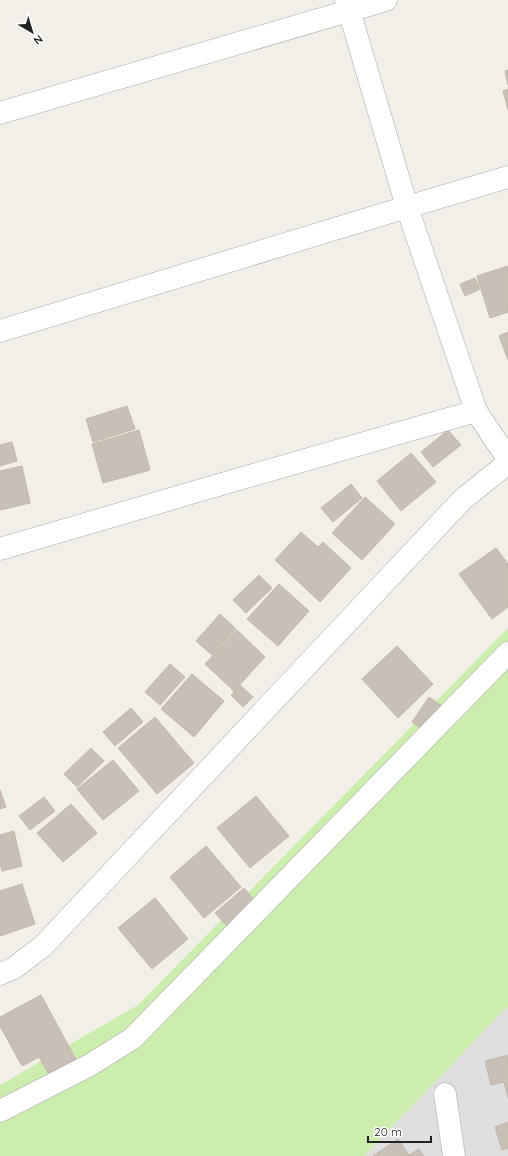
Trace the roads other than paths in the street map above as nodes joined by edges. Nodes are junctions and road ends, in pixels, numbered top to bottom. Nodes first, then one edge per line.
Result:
1 (386, 0) edge
2 (347, 5) edge
3 (0, 113) edge
4 (508, 177) edge
5 (407, 207) junction
6 (0, 331) edge
7 (476, 412) junction
8 (508, 459) edge
9 (508, 463) edge
10 (0, 549) edge
11 (508, 653) edge
12 (0, 974) edge
13 (445, 1094) dead end
14 (0, 1111) edge
15 (454, 1156) edge

1 - 2 street
2 - 3 street
2 - 5 street
4 - 5 street
5 - 6 street
5 - 7 street
7 - 8 street
7 - 10 street
9 - 12 street
11 - 14 street
13 - 15 street

